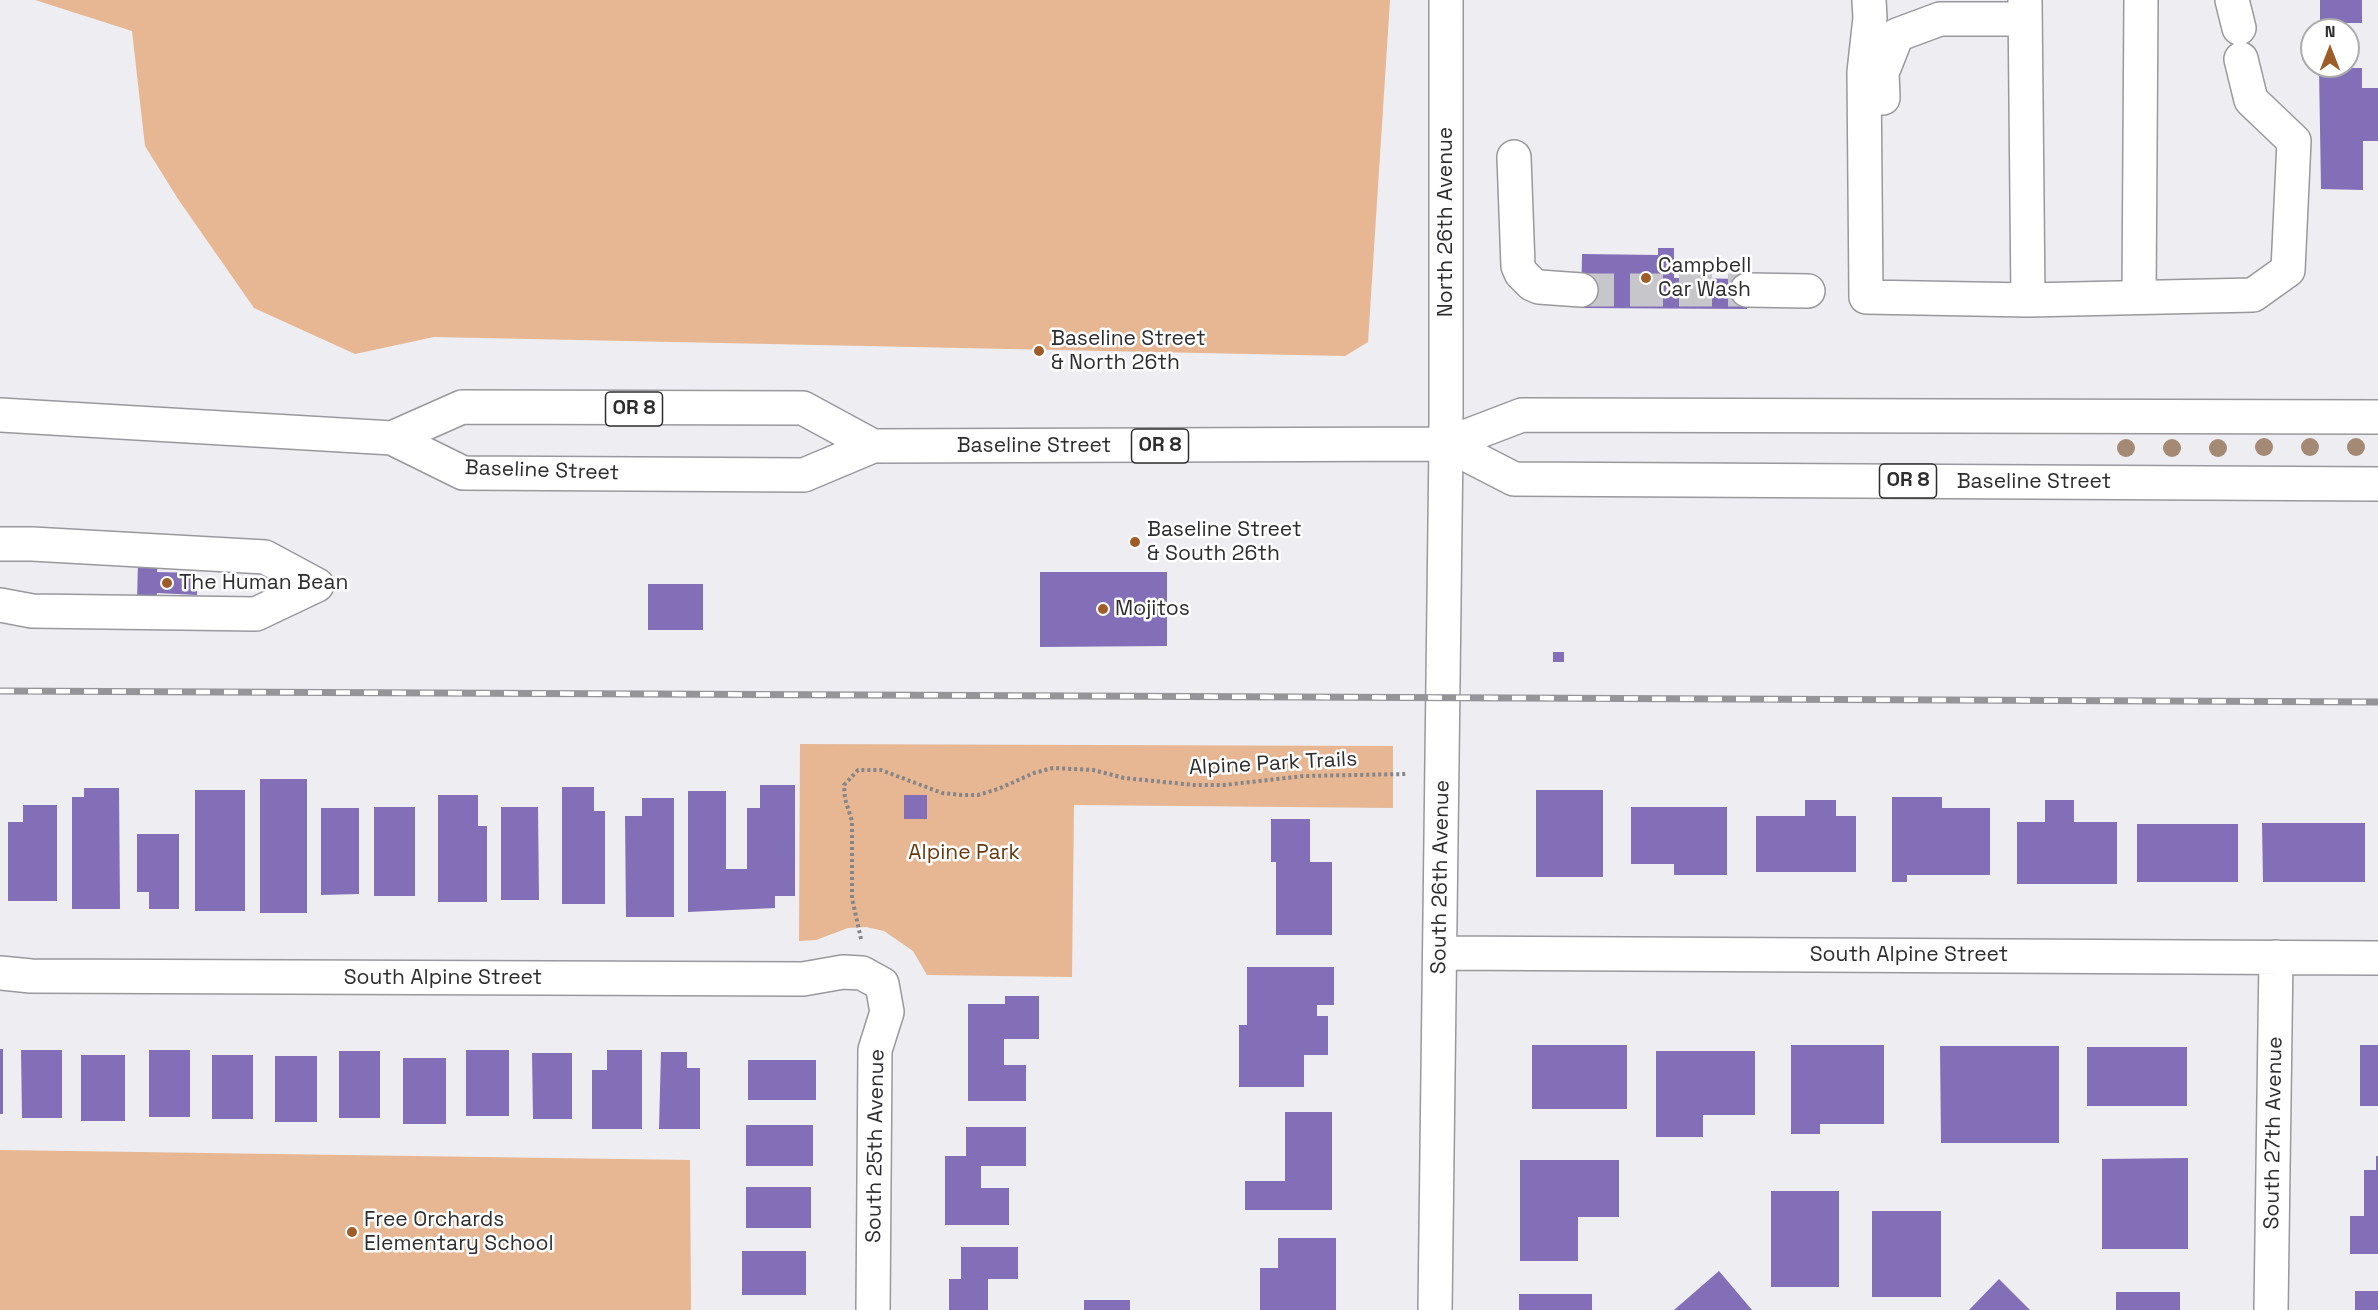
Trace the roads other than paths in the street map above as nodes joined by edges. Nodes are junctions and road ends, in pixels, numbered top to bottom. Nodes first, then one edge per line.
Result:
1 (1446, 0) edge
2 (1869, 0) edge
3 (2141, 0) edge
4 (2025, 10) edge
5 (2237, 29) edge
6 (1514, 157) dead end
7 (1866, 279) junction
8 (1581, 290) tunnel mouth
9 (1747, 290) tunnel mouth
10 (1808, 291) dead end
11 (2139, 296) junction
12 (2028, 300) junction
13 (0, 415) edge
14 (2378, 417) edge
15 (392, 438) junction
16 (1446, 444) junction
17 (873, 446) junction
18 (2378, 484) edge
19 (0, 544) edge
20 (0, 605) edge
21 (1440, 953) junction
22 (2276, 957) junction
23 (2378, 958) edge
24 (0, 973) edge
25 (872, 978) joint
26 (873, 1310) edge
27 (1435, 1310) edge
28 (2271, 1310) edge

1 - 16 main road, North 26th Avenue
2 - 7 main road
3 - 11 main road
4 - 7 main road
4 - 12 main road
5 - 11 main road
6 - 8 main road
7 - 12 main road
9 - 10 main road
11 - 12 main road
13 - 15 main road, Baseline Street / OR 8
14 - 16 main road, Baseline Street / OR 8
15 - 17 main road, Baseline Street / OR 8
15 - 17 main road, Baseline Street / OR 8
16 - 17 main road, Baseline Street / OR 8
16 - 18 main road, Baseline Street / OR 8
16 - 21 main road, South 26th Avenue
19 - 20 main road
21 - 22 main road, South Alpine Street
21 - 27 main road, South 26th Avenue
22 - 23 main road, South Alpine Street
22 - 28 main road, South 27th Avenue
24 - 25 main road, South Alpine Street
25 - 26 main road, South 25th Avenue

